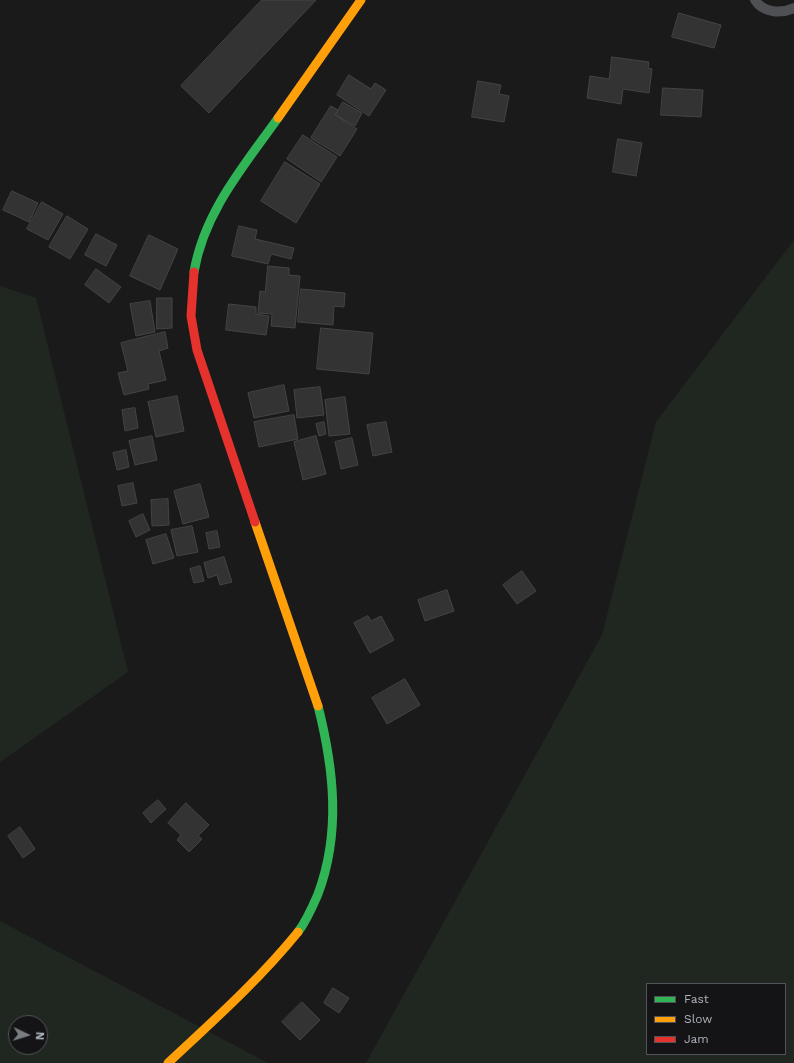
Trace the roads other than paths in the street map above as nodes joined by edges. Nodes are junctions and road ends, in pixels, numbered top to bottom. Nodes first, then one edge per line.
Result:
1 (360, 0) edge
2 (755, 0) edge
3 (794, 8) edge
4 (168, 1063) edge

1 - 4 street
2 - 3 lane

